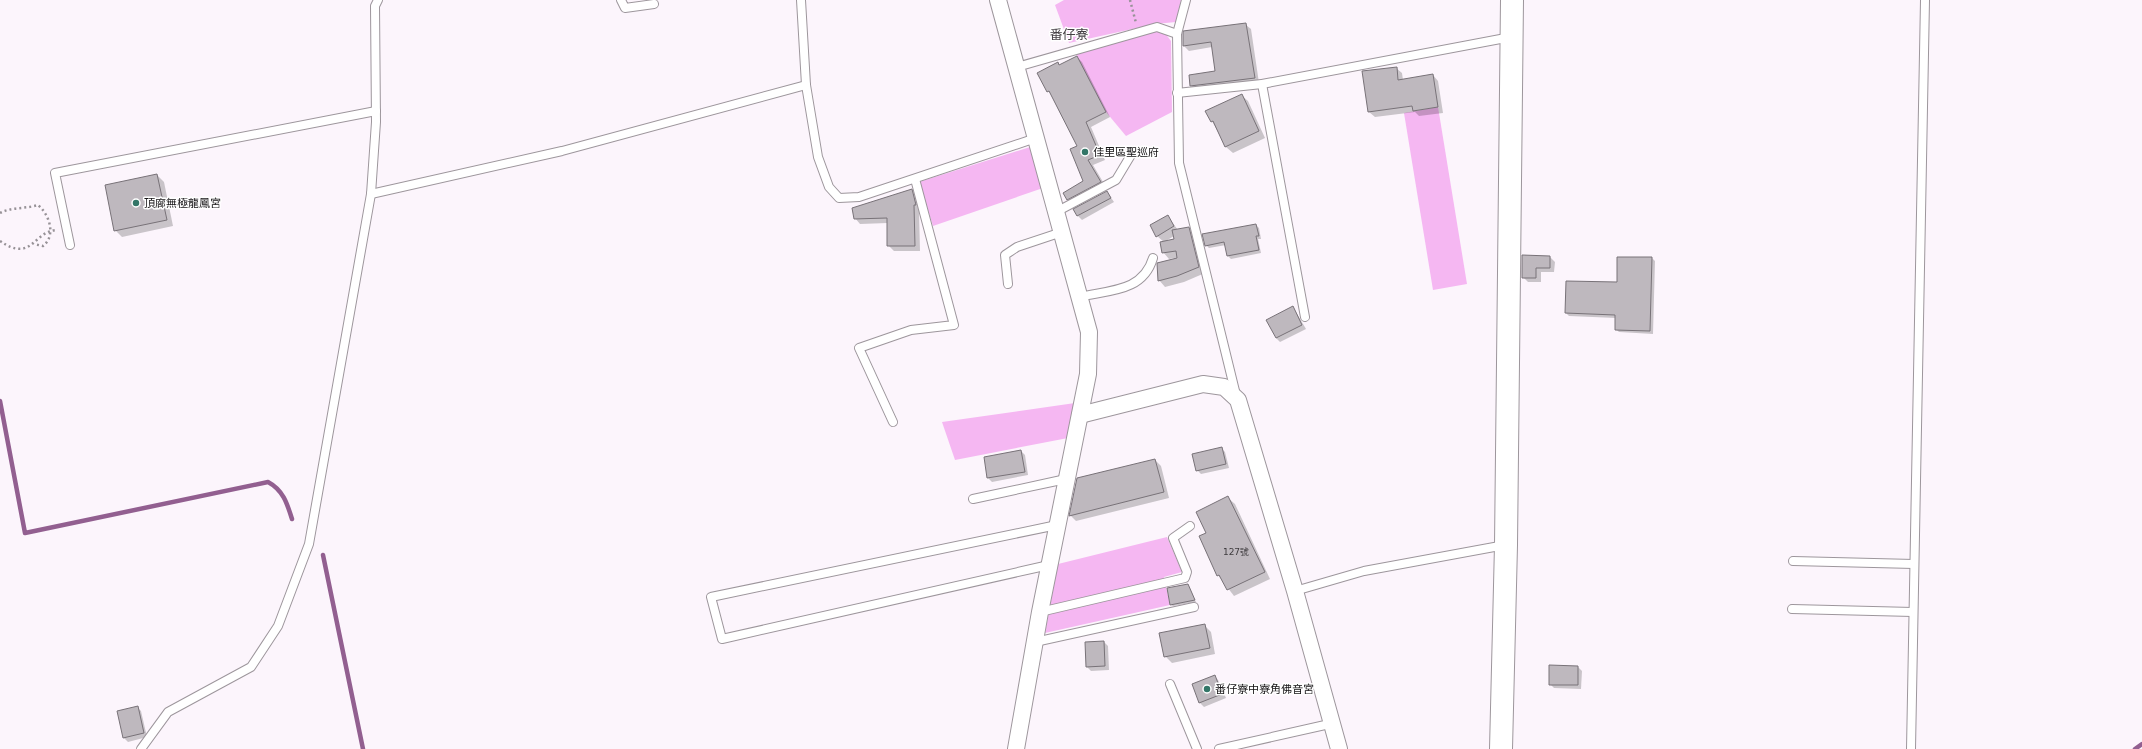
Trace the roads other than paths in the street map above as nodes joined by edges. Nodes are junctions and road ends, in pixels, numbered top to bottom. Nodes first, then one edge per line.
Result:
1 (378, 0) edge
2 (621, 0) edge
3 (801, 0) edge
4 (998, 0) edge
5 (1186, 0) edge
6 (1512, 0) edge
7 (1925, 0) edge
8 (654, 4) dead end
9 (1177, 34) junction
10 (1512, 37) junction
11 (1017, 67) junction
12 (1262, 84) junction
13 (806, 85) junction
14 (1178, 93) junction
15 (376, 111) junction
16 (1036, 138) junction
17 (1131, 155) dead end
18 (915, 178) junction
19 (371, 194) junction
20 (1056, 212) junction
21 (1062, 232) junction
22 (70, 245) dead end
23 (1153, 258) dead end
24 (1008, 284) dead end
25 (1079, 297) junction
26 (1305, 317) dead end
27 (1238, 400) junction
28 (1080, 414) junction
29 (893, 422) dead end
30 (1066, 479) junction
31 (973, 499) dead end
32 (1057, 525) junction
33 (1190, 526) dead end
34 (1506, 545) junction
35 (1793, 561) dead end
36 (1914, 564) junction
37 (1049, 565) junction
38 (1295, 591) junction
39 (1194, 607) dead end
40 (1792, 609) dead end
41 (1040, 612) junction
42 (1913, 612) junction
43 (1035, 642) junction
44 (1170, 684) dead end
45 (1334, 723) junction
46 (141, 749) edge
47 (1016, 749) edge
48 (1197, 749) edge
49 (1219, 749) edge
50 (1339, 749) edge
51 (1501, 749) edge
52 (1911, 749) edge

1 - 15 lane
2 - 8 lane
3 - 13 lane
4 - 11 street
5 - 9 lane
6 - 10 street
7 - 36 lane
9 - 11 lane
9 - 14 lane
10 - 12 lane
10 - 34 street
11 - 16 street
12 - 14 lane
12 - 26 lane
13 - 18 lane
13 - 19 lane
14 - 27 lane
15 - 19 lane
15 - 22 lane
16 - 18 lane
16 - 20 street
17 - 20 lane
18 - 29 lane
19 - 46 lane
20 - 21 street
21 - 24 lane
21 - 25 street
23 - 25 lane
25 - 28 street
27 - 28 street
27 - 38 street
28 - 30 street
30 - 31 lane
30 - 32 street
32 - 37 street
32 - 37 lane
33 - 41 lane
34 - 38 lane
34 - 51 street
35 - 36 lane
36 - 42 lane
37 - 41 street
38 - 45 street
39 - 43 lane
40 - 42 lane
41 - 43 street
42 - 52 lane
43 - 47 street
44 - 48 lane
45 - 49 lane
45 - 50 street

